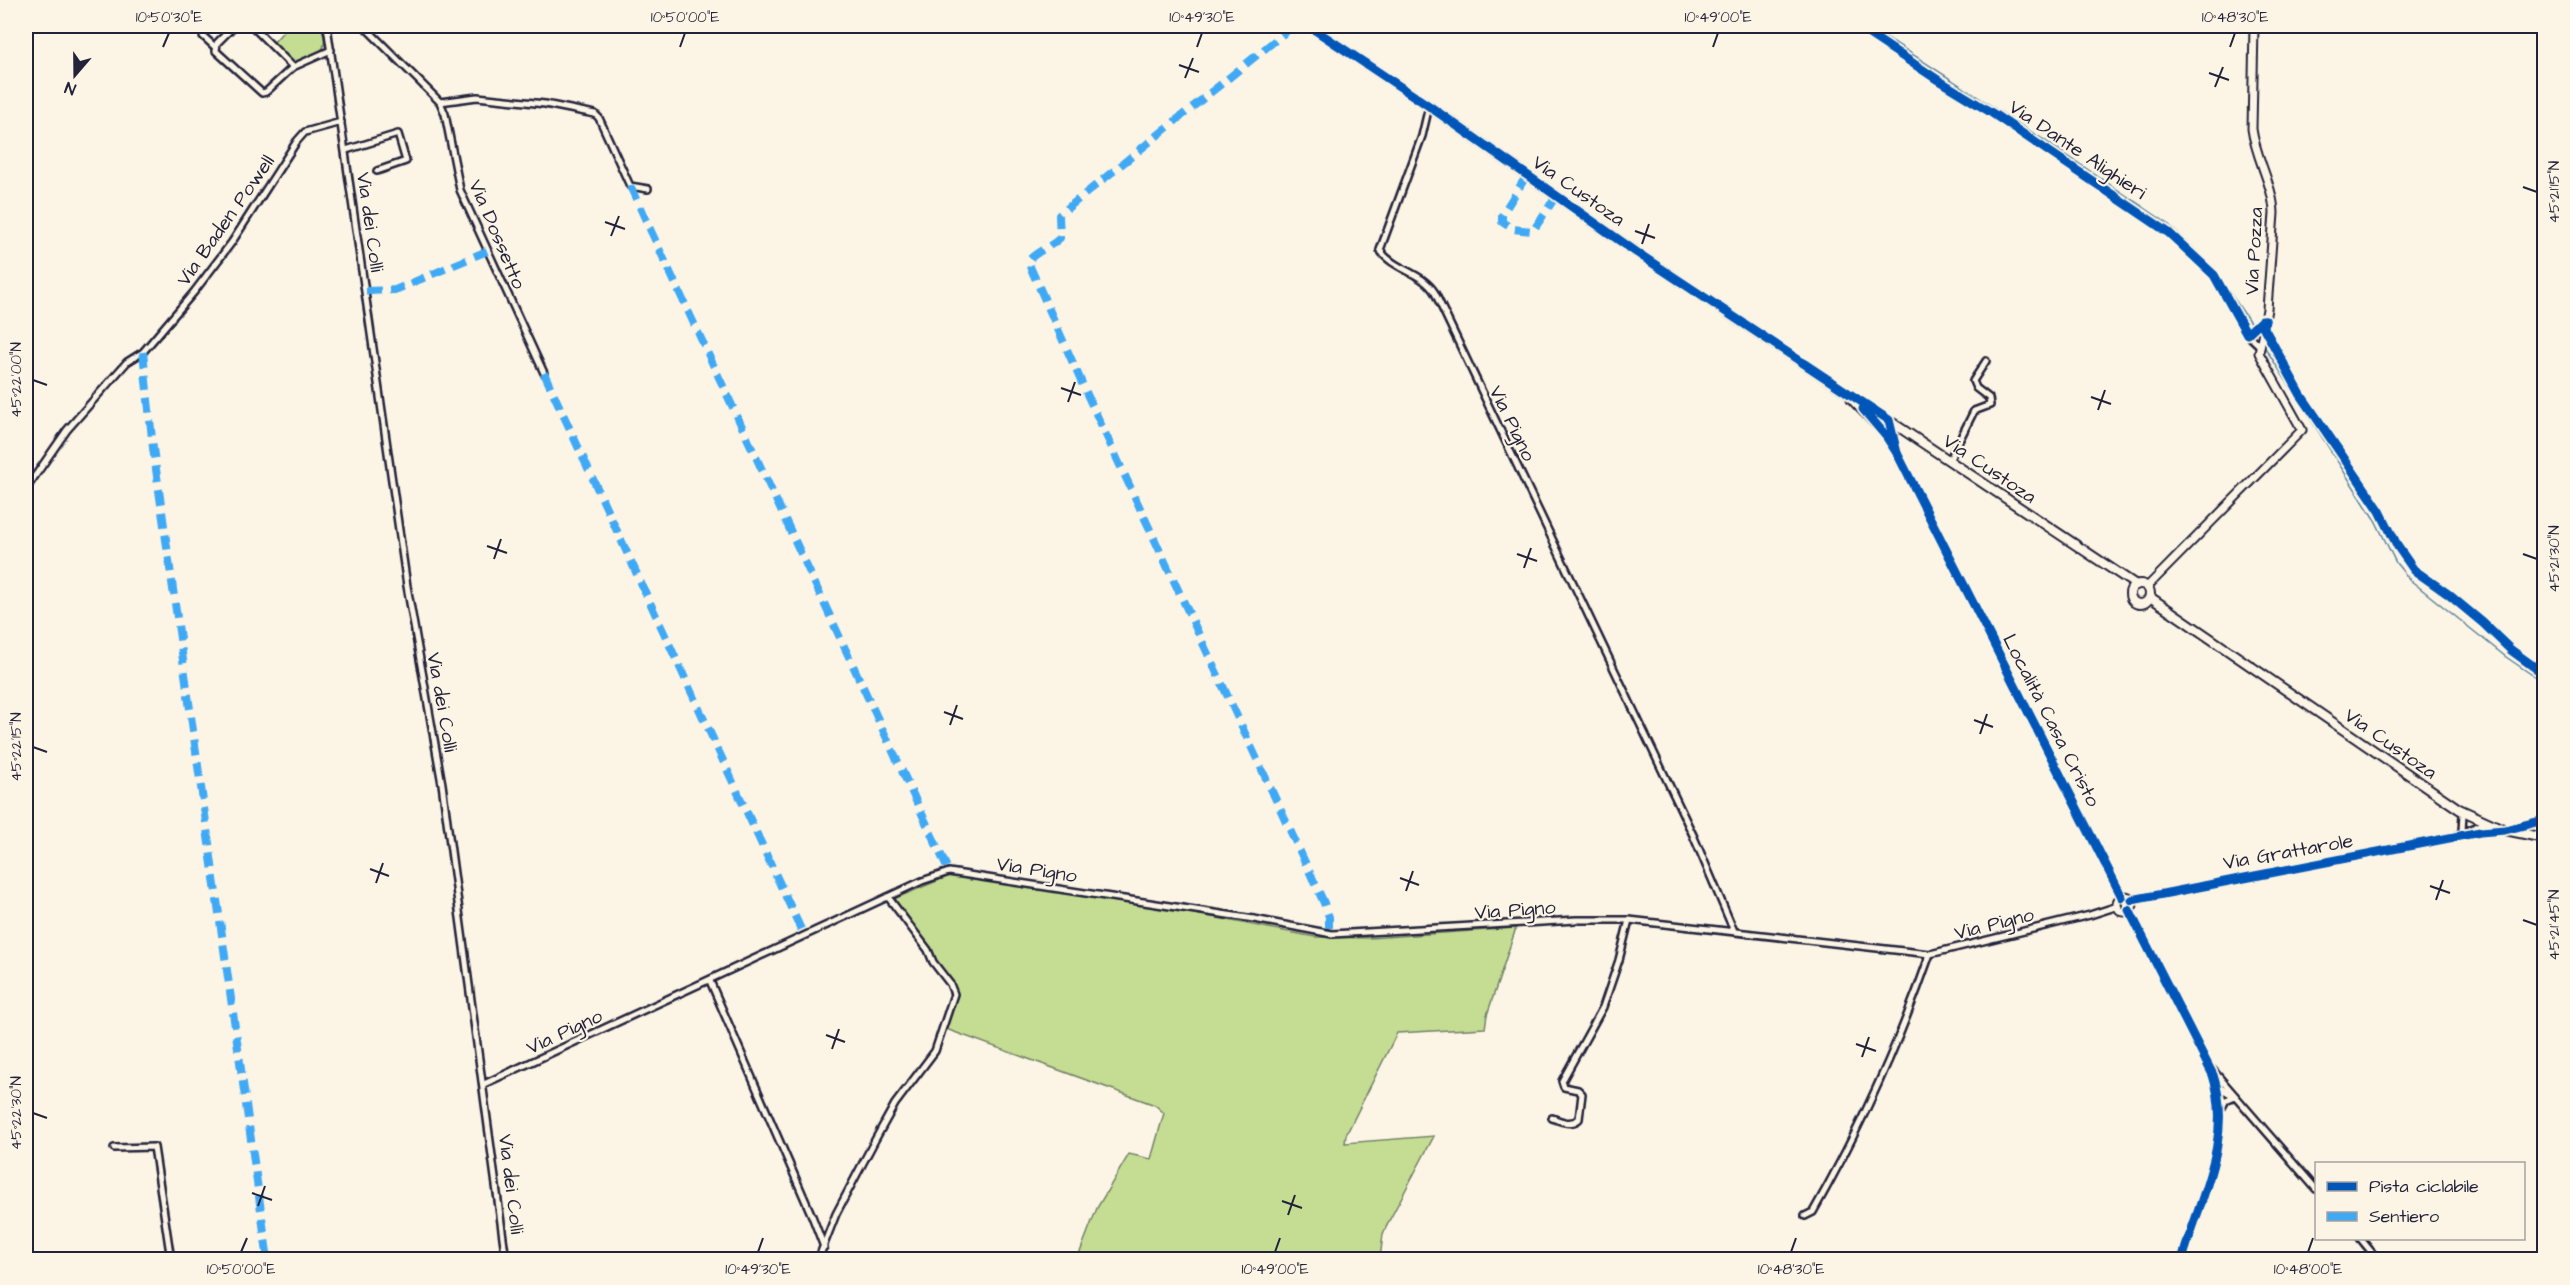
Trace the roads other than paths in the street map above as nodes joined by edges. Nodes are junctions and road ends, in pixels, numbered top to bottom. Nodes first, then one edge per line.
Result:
1 (234, 26) edge
2 (252, 26) edge
3 (327, 26) edge
4 (364, 26) edge
5 (1309, 26) edge
6 (1857, 26) edge
7 (2254, 26) edge
8 (203, 36) dead end
9 (216, 45) junction
10 (331, 50) junction
11 (293, 67) junction
12 (440, 102) junction
13 (1429, 106) junction
14 (341, 122) junction
15 (346, 150) junction
16 (377, 171) dead end
17 (648, 189) dead end
18 (2260, 344) junction
19 (1986, 361) dead end
20 (544, 373) dead end
21 (1838, 387) junction
22 (1889, 420) junction
23 (1906, 431) junction
24 (1886, 436) junction
25 (1895, 444) junction
26 (1897, 453) junction
27 (1949, 461) junction
28 (26, 489) edge
29 (2117, 574) junction
30 (2136, 585) junction
31 (2147, 587) junction
32 (2130, 595) junction
33 (2150, 597) junction
34 (2141, 604) junction
35 (2171, 611) junction
36 (2458, 809) junction
37 (2485, 823) junction
38 (2505, 830) junction
39 (2462, 831) junction
40 (2480, 832) junction
41 (2451, 838) junction
42 (2544, 838) edge
43 (888, 897) junction
44 (2122, 897) junction
45 (2132, 900) junction
46 (2118, 906) junction
47 (2129, 910) junction
48 (1629, 920) junction
49 (26, 932) edge
50 (1734, 932) junction
51 (26, 937) edge
52 (1930, 954) junction
53 (710, 981) junction
54 (2205, 1060) junction
55 (484, 1084) junction
56 (2217, 1086) junction
57 (2227, 1086) junction
58 (2236, 1097) junction
59 (2220, 1111) junction
60 (1552, 1118) dead end
61 (114, 1149) dead end
62 (2315, 1188) edge
63 (1805, 1216) dead end
64 (2361, 1240) edge
65 (824, 1247) junction
66 (171, 1260) edge
67 (506, 1260) edge
68 (818, 1260) edge
69 (2182, 1260) edge
70 (2378, 1260) edge

1 - 9 street
2 - 11 street
3 - 10 street, Via dei Colli
4 - 12 street, Via Dossetto
5 - 13 main road, Via Custoza
6 - 18 street, Via Dante Alighieri
7 - 18 street, Via Pozza
8 - 9 street
9 - 11 street
10 - 11 street
10 - 14 street, Via dei Colli
12 - 17 street
12 - 20 street, Via Dossetto
13 - 21 main road, Via Custoza
13 - 50 street, Via Pigno
14 - 15 street, Via dei Colli
14 - 28 street, Via Baden Powell
15 - 16 street, Via dei Colli
15 - 55 street, Via dei Colli
18 - 31 street
19 - 27 street
21 - 22 main road, Via Custoza
21 - 24 street
22 - 23 main road, Via Custoza
22 - 24 street
22 - 25 street
23 - 25 street
23 - 27 main road, Via Custoza
24 - 26 street
25 - 26 street
26 - 44 street, Località Casa Cristo
27 - 29 main road, Via Custoza
29 - 30 main road, Via Custoza
29 - 32 main road, Via Custoza
30 - 31 main road, Via Custoza
30 - 32 main road
31 - 33 main road
32 - 34 main road, Via Custoza
33 - 34 main road
33 - 35 main road, Via Custoza
34 - 35 main road, Via Custoza
35 - 36 main road, Via Custoza
36 - 37 main road, Via Custoza
36 - 39 street
37 - 38 main road, Via Custoza
37 - 39 street, Via Grattarole
37 - 40 street
38 - 40 street, Via Grattarole
38 - 42 main road, Via Custoza
39 - 41 street, Via Grattarole
40 - 41 street, Via Grattarole
41 - 45 street, Via Grattarole
43 - 48 street, Via Pigno
43 - 53 street, Via Pigno
43 - 65 street
44 - 45 street
44 - 46 street
45 - 47 street
46 - 47 street
46 - 52 street, Via Pigno
47 - 54 street
48 - 50 street, Via Pigno
48 - 60 street
49 - 51 street
50 - 52 street, Via Pigno
52 - 63 street
53 - 55 street, Via Pigno
53 - 65 street
54 - 56 street
54 - 57 street
55 - 67 street, Via dei Colli
56 - 57 street
56 - 58 street
56 - 59 street
57 - 58 street
58 - 59 street
58 - 62 street
59 - 69 street
61 - 66 street
64 - 70 street
65 - 68 street

